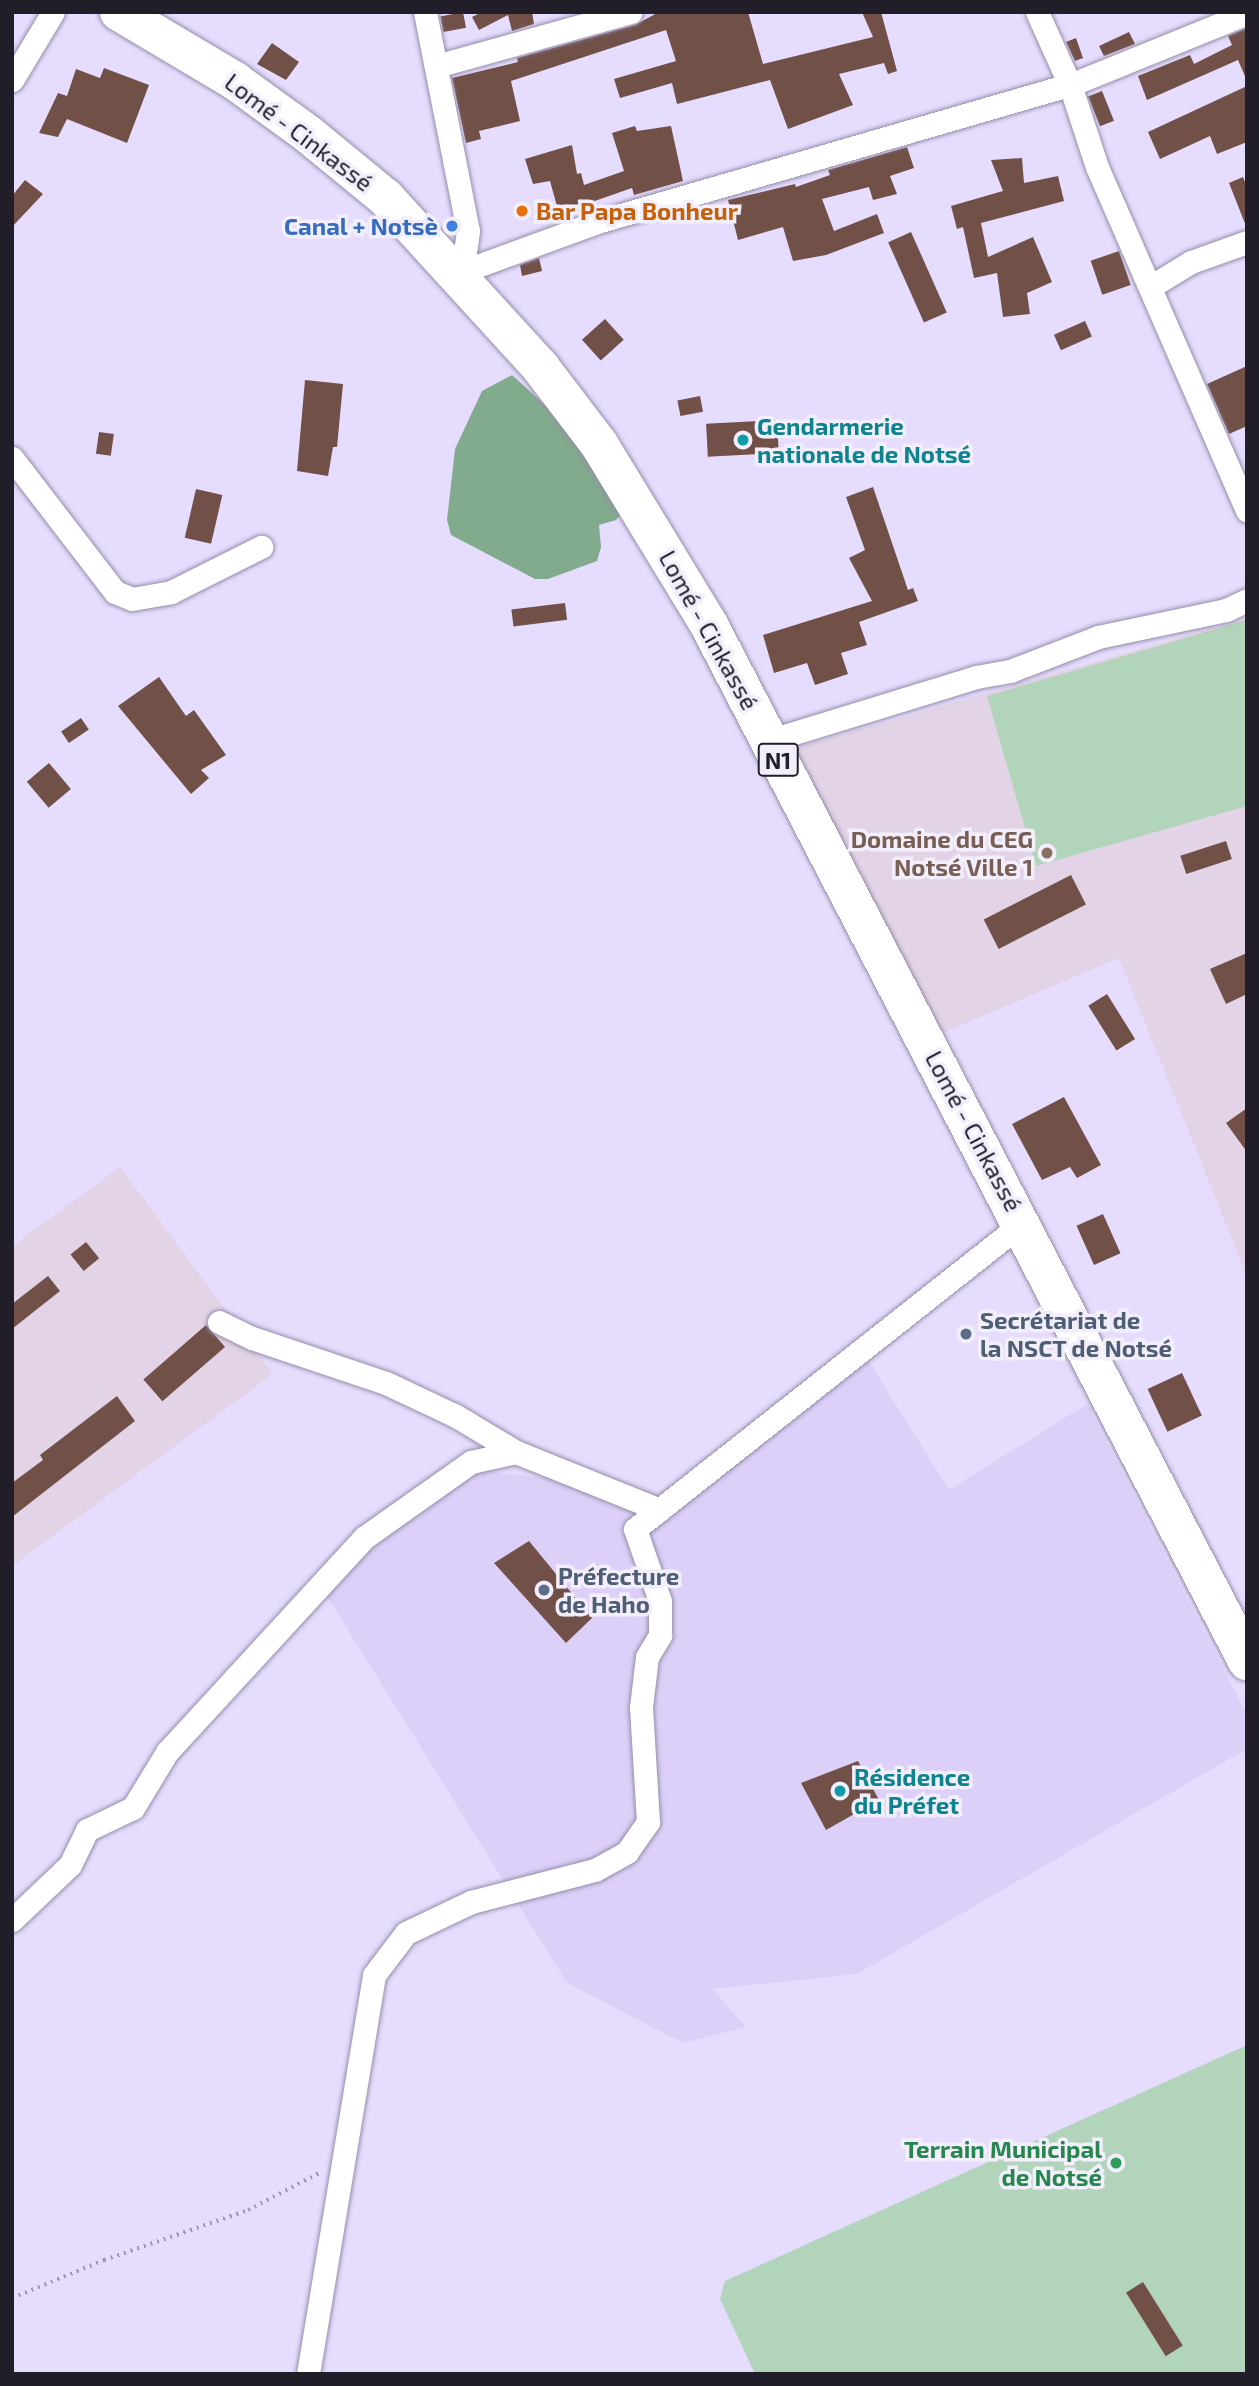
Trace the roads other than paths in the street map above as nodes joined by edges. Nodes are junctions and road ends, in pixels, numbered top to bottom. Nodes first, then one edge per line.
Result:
1 (53, 12) edge
2 (119, 12) edge
3 (425, 12) edge
4 (631, 12) edge
5 (1037, 12) edge
6 (1247, 13) edge
7 (436, 66) junction
8 (12, 80) edge
9 (1070, 85) junction
10 (1247, 242) edge
11 (460, 270) junction
12 (1150, 286) junction
13 (12, 457) edge
14 (1247, 511) edge
15 (261, 547) dead end
16 (1247, 600) edge
17 (768, 741) junction
18 (1022, 1223) junction
19 (219, 1322) dead end
20 (516, 1452) junction
21 (660, 1510) junction
22 (1247, 1661) edge
23 (12, 1920) edge
24 (308, 2374) edge

1 - 8 street
2 - 11 highway, Lomé - Cinkassé / N1
3 - 7 street
4 - 7 street
5 - 9 street
6 - 9 street
7 - 11 street
9 - 11 street
9 - 12 street
10 - 12 street
11 - 17 highway, Lomé - Cinkassé / N1
12 - 14 street
13 - 15 street
16 - 17 street
17 - 18 highway, Lomé - Cinkassé / N1
18 - 21 street
18 - 22 highway, Lomé - Cinkassé / N1
19 - 20 street
20 - 21 street
20 - 23 street
21 - 24 street

